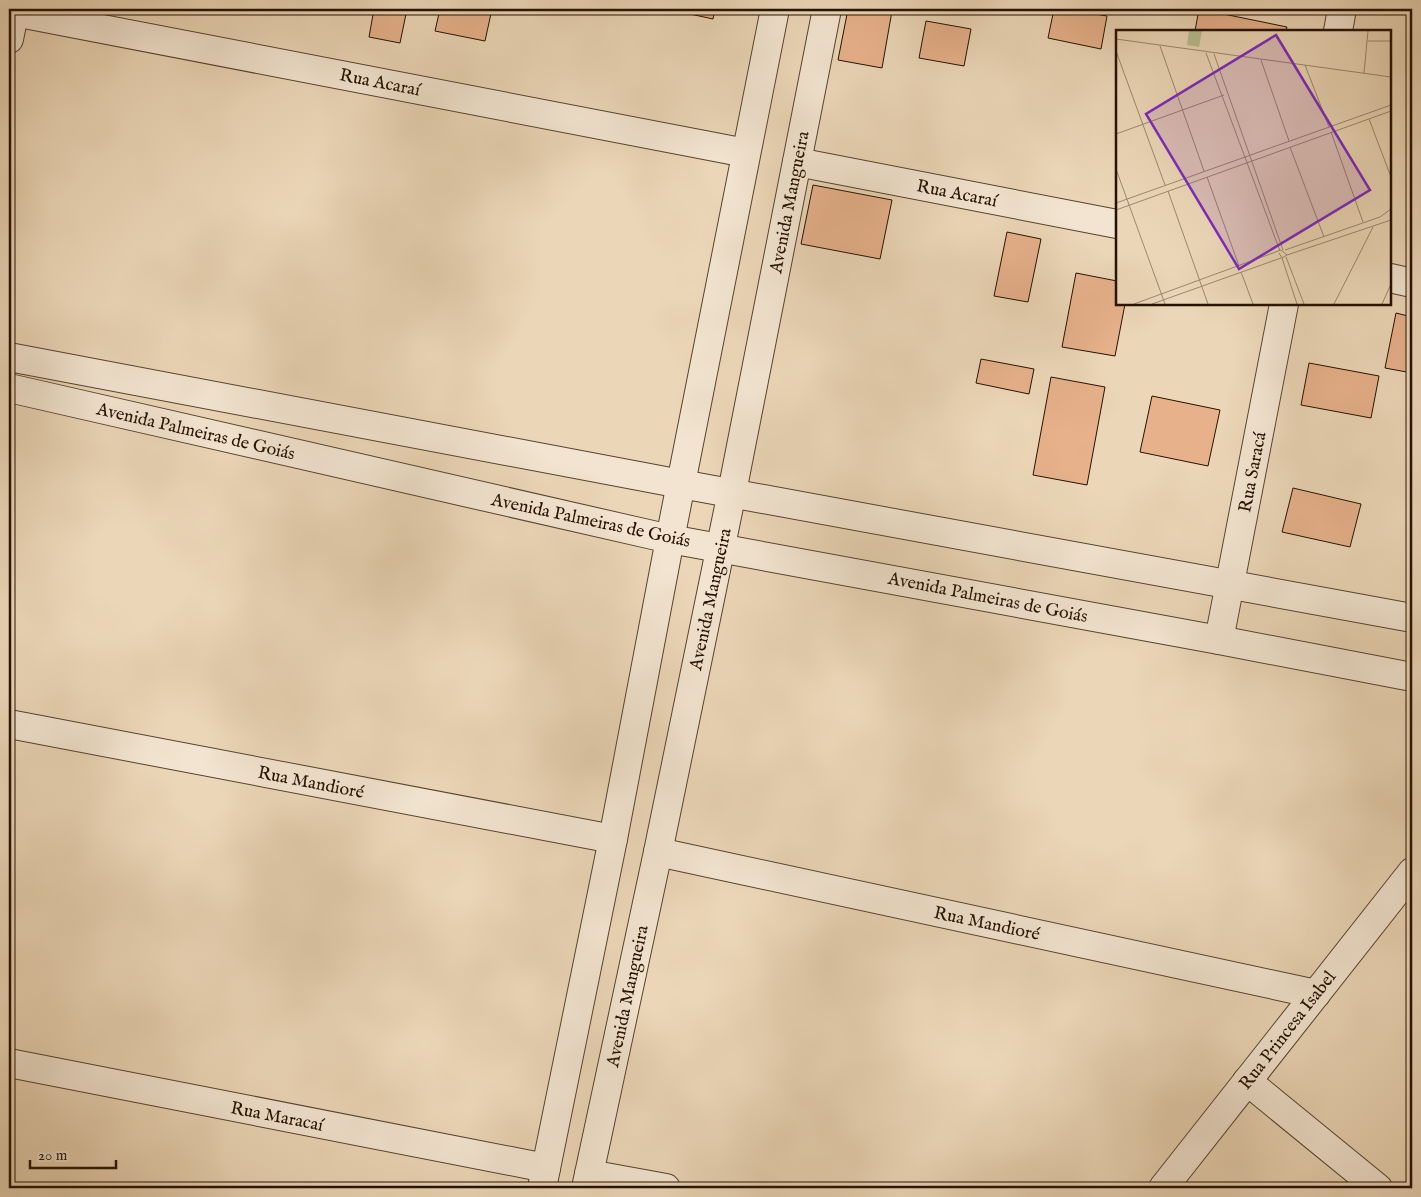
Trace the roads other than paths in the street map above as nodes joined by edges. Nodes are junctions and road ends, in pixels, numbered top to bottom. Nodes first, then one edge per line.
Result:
1 (774, 9) edge
2 (827, 9) edge
3 (1342, 9) edge
4 (15, 10) edge
5 (1338, 30) edge
6 (9, 39) edge
7 (746, 153) junction
8 (797, 162) junction
9 (1116, 224) edge
10 (1391, 278) edge
11 (1412, 283) edge
12 (1284, 305) edge
13 (9, 357) edge
14 (9, 388) edge
15 (681, 484) junction
16 (732, 492) junction
17 (670, 539) junction
18 (720, 548) junction
19 (1230, 585) junction
20 (1412, 618) edge
21 (1219, 640) junction
22 (1412, 677) edge
23 (9, 724) edge
24 (613, 839) junction
25 (658, 852) junction
26 (1412, 872) edge
27 (1316, 994) junction
28 (9, 1063) edge
29 (1247, 1081) junction
30 (544, 1178) edge
31 (587, 1181) edge
32 (666, 1188) edge
33 (1163, 1188) edge
34 (1378, 1188) edge

1 - 7 street
2 - 8 street, Avenida Mangueira
3 - 5 street
4 - 6 street
4 - 7 street, Rua Acaraí
7 - 15 street
8 - 9 street, Rua Acaraí
8 - 16 street, Avenida Mangueira
10 - 11 street
12 - 19 street, Rua Saracá
13 - 15 street, Avenida Palmeiras de Goiás
14 - 17 street, Avenida Palmeiras de Goiás
15 - 16 street, Avenida Palmeiras de Goiás
15 - 17 street
16 - 18 street, Avenida Mangueira
16 - 19 street, Avenida Palmeiras de Goiás
17 - 18 street, Avenida Palmeiras de Goiás
17 - 24 street
18 - 21 street, Avenida Palmeiras de Goiás
18 - 25 street, Avenida Mangueira
19 - 20 street, Avenida Palmeiras de Goiás
19 - 21 street, Rua Saracá
21 - 22 street, Avenida Palmeiras de Goiás
23 - 24 street, Rua Mandioré
24 - 30 street
25 - 27 street, Rua Mandioré
25 - 31 street, Avenida Mangueira
26 - 27 street, Rua Princesa Isabel
27 - 29 street, Rua Princesa Isabel
28 - 30 street, Rua Maracaí
29 - 33 street, Rua Princesa Isabel
29 - 34 street
31 - 32 street

